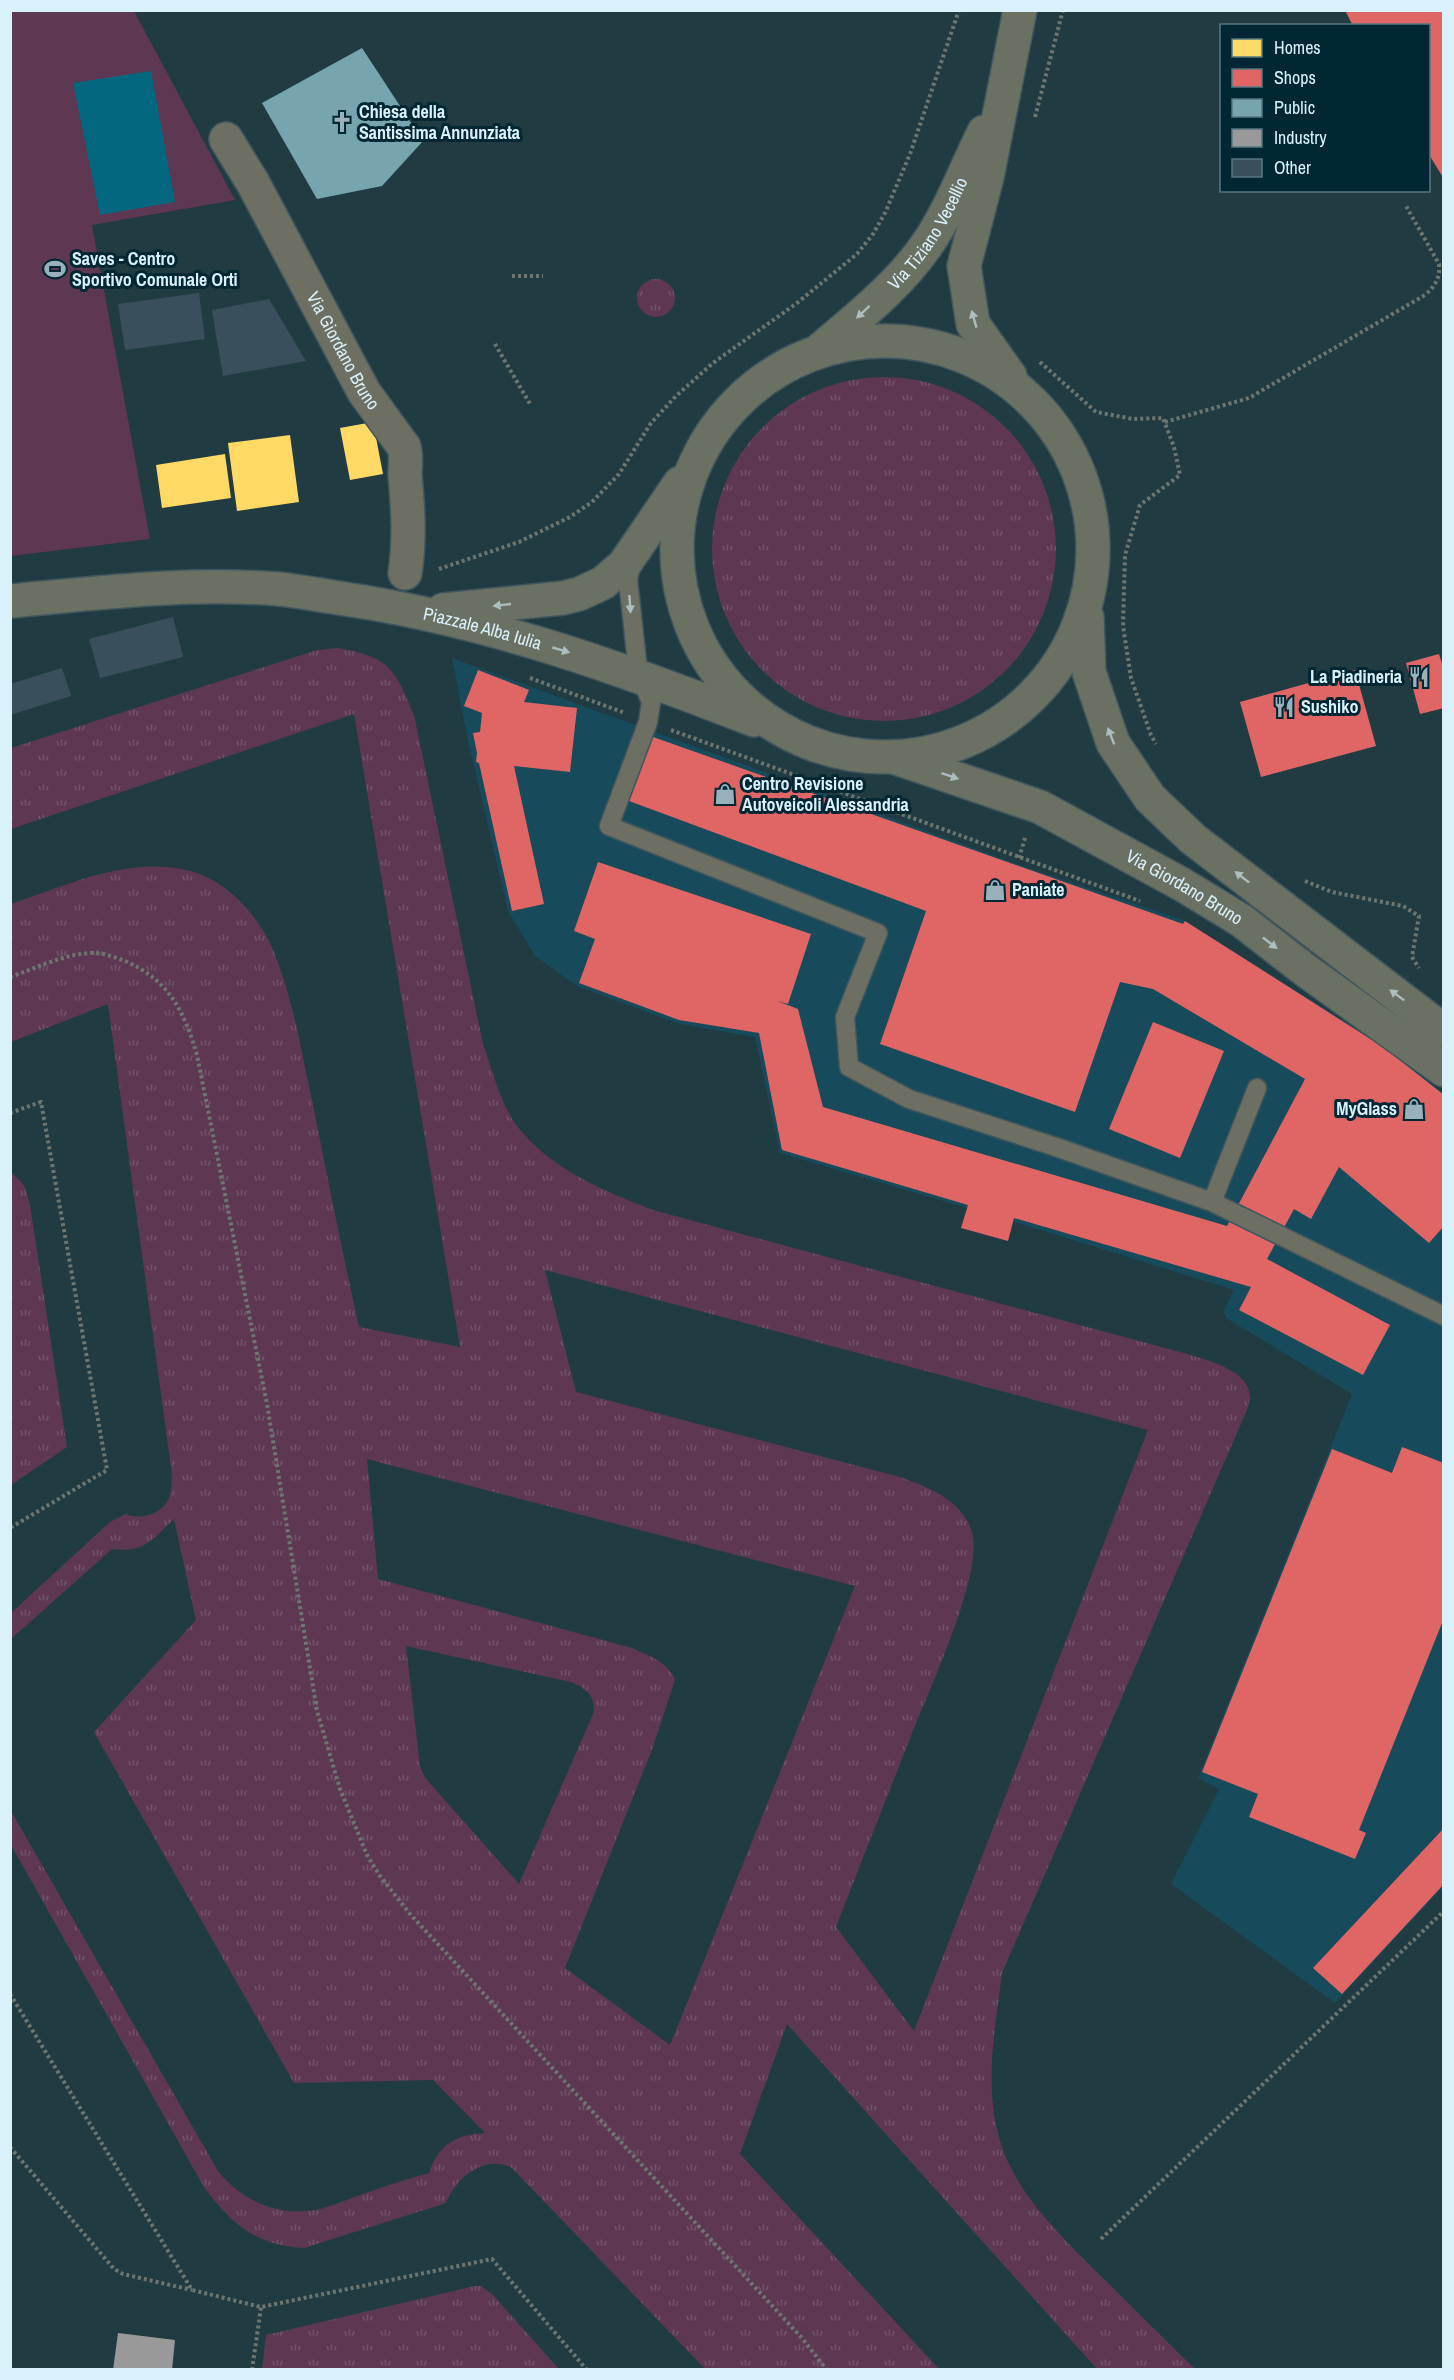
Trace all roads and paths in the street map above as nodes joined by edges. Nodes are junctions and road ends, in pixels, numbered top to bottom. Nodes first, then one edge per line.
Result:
1 (958, 10) edge
2 (1020, 10) edge
3 (1063, 10) edge
4 (1006, 87) junction
5 (1034, 120) dead end
6 (226, 139) dead end
7 (1406, 206) dead end
8 (512, 276) dead end
9 (543, 276) dead end
10 (495, 344) dead end
11 (816, 353) junction
12 (1039, 361) dead end
13 (1017, 385) junction
14 (530, 404) dead end
15 (1165, 422) junction
16 (711, 435) junction
17 (638, 547) junction
18 (405, 573) joint
19 (10, 601) edge
20 (1086, 606) junction
21 (424, 612) junction
22 (639, 676) junction
23 (526, 677) dead end
24 (648, 722) junction
25 (786, 732) junction
26 (1161, 752) dead end
27 (895, 757) junction
28 (1301, 879) dead end
29 (1149, 904) dead end
30 (1422, 973) dead end
31 (10, 977) edge
32 (1443, 1030) edge
33 (1443, 1070) edge
34 (1257, 1088) dead end
35 (10, 1113) edge
36 (1212, 1202) junction
37 (1443, 1316) edge
38 (10, 1528) edge
39 (1443, 1911) edge
40 (10, 1994) edge
41 (10, 2147) edge
42 (1101, 2239) dead end
43 (192, 2290) junction
44 (261, 2307) junction
45 (252, 2370) edge
46 (587, 2370) edge
47 (827, 2370) edge

1 - 18 path
2 - 4 main road, Via Tiziano Vecellio
3 - 5 path
4 -> 11 main road, Via Tiziano Vecellio
13 -> 4 main road, Via Tiziano Vecellio
6 - 18 street, Via Giordano Bruno
7 - 15 path
8 - 9 path
10 - 14 path
11 - 13 main road, Piazzale Alba Iulia
11 - 16 main road, Piazzale Alba Iulia
12 - 15 path
13 - 20 main road, Piazzale Alba Iulia
15 - 26 path
16 - 17 main road, Piazzale Alba Iulia
16 - 25 main road, Piazzale Alba Iulia
17 -> 21 main road, Piazzale Alba Iulia
17 -> 22 lane
19 - 21 main road
20 - 27 main road, Piazzale Alba Iulia
32 -> 20 main road, Via Giordano Bruno
21 -> 22 main road, Piazzale Alba Iulia
22 - 24 lane
22 - 25 main road, Piazzale Alba Iulia
23 - 24 path
24 - 29 path
24 - 36 lane
25 - 27 main road, Piazzale Alba Iulia
27 -> 33 main road, Via Giordano Bruno
28 - 30 path
31 - 47 path
34 - 36 lane
35 - 38 path
36 - 37 lane
39 - 42 path
40 - 43 path
41 - 43 path
43 - 44 path
44 - 45 path
44 - 46 path

